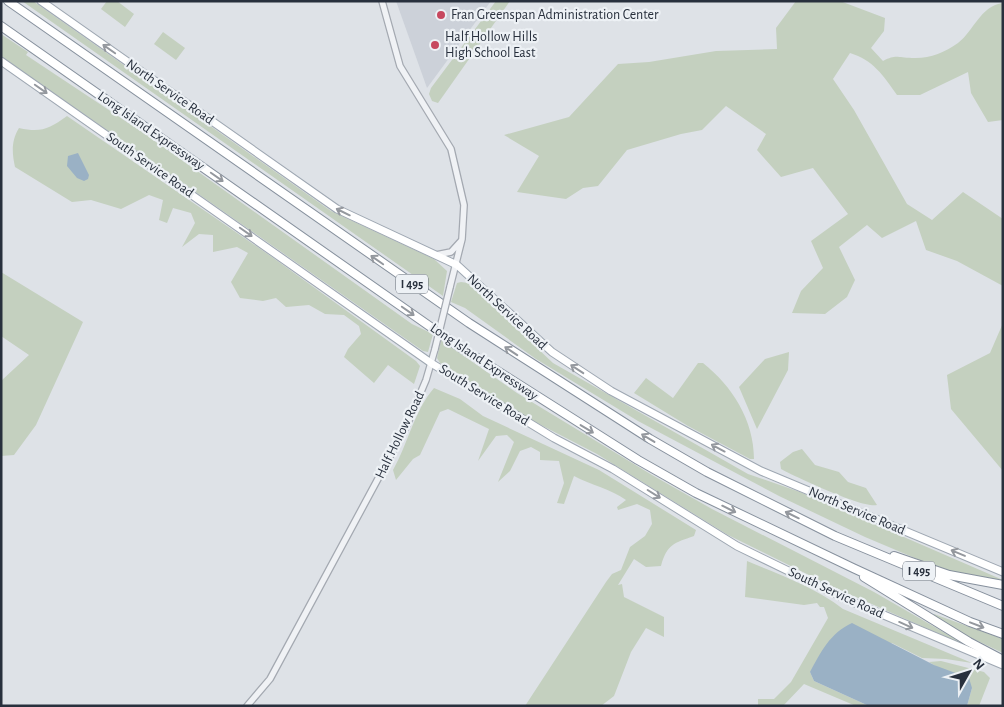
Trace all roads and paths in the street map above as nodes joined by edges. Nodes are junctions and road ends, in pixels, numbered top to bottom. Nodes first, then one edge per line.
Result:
1 (8, 1) edge
2 (41, 1) edge
3 (382, 1) edge
4 (1, 26) edge
5 (1, 61) edge
6 (462, 239) junction
7 (435, 255) junction
8 (457, 265) junction
9 (432, 363) junction
10 (835, 536) junction
11 (852, 568) junction
12 (1003, 572) edge
13 (1003, 585) edge
14 (1003, 606) edge
15 (1003, 634) edge
16 (1003, 660) edge
17 (1003, 665) edge
18 (247, 706) edge

10 -> 1 highway, Long Island Expressway / I 495
7 -> 2 main road, North Service Road
3 - 6 street, Half Hollow Road
4 -> 11 highway, Long Island Expressway / I 495
5 -> 9 main road, South Service Road
6 - 7 street
6 - 8 street, Half Hollow Road
7 - 8 main road, North Service Road
8 - 9 street, Half Hollow Road, bridge
12 -> 8 main road, North Service Road
9 -> 17 main road, South Service Road
9 - 18 street, Half Hollow Road
10 - 13 highway
10 - 14 highway, Long Island Expressway / I 495
11 -> 15 highway, Long Island Expressway / I 495
11 - 16 highway

